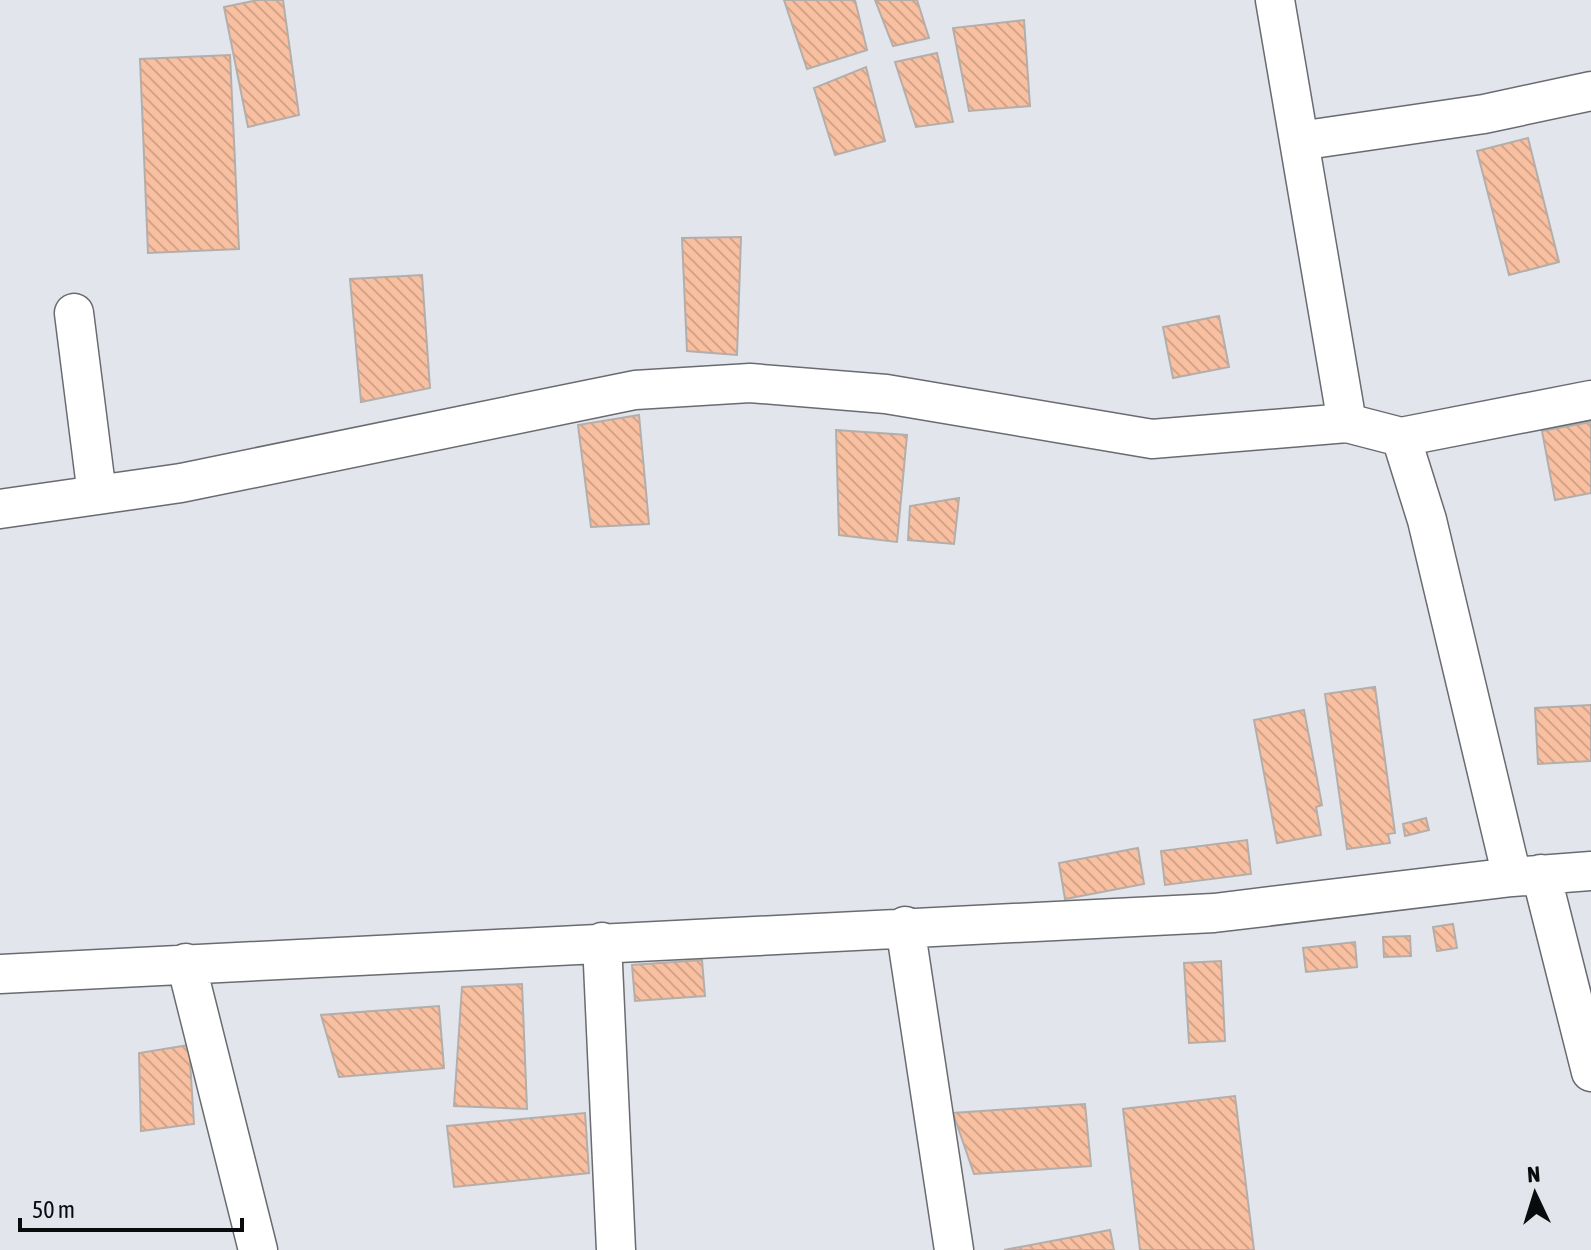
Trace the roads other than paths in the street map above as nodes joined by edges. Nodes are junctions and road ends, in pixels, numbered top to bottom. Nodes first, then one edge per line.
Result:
1 (1275, 0) edge
2 (1591, 91) edge
3 (1299, 141) junction
4 (74, 313) dead end
5 (1591, 400) edge
6 (1347, 423) junction
7 (1401, 437) junction
8 (97, 495) junction
9 (0, 509) edge
10 (1591, 871) edge
11 (1526, 876) junction
12 (905, 926) junction
13 (602, 942) junction
14 (186, 963) junction
15 (0, 974) edge
16 (1591, 1072) edge
17 (258, 1250) edge
18 (616, 1250) edge
19 (954, 1250) edge

1 - 3 street
2 - 3 street
3 - 6 street
4 - 8 street
5 - 7 street
6 - 7 street
6 - 8 street
7 - 11 street
8 - 9 street
10 - 11 street
11 - 12 street
11 - 16 street
12 - 13 street
12 - 19 street
13 - 14 street
13 - 18 street
14 - 15 street
14 - 17 street

